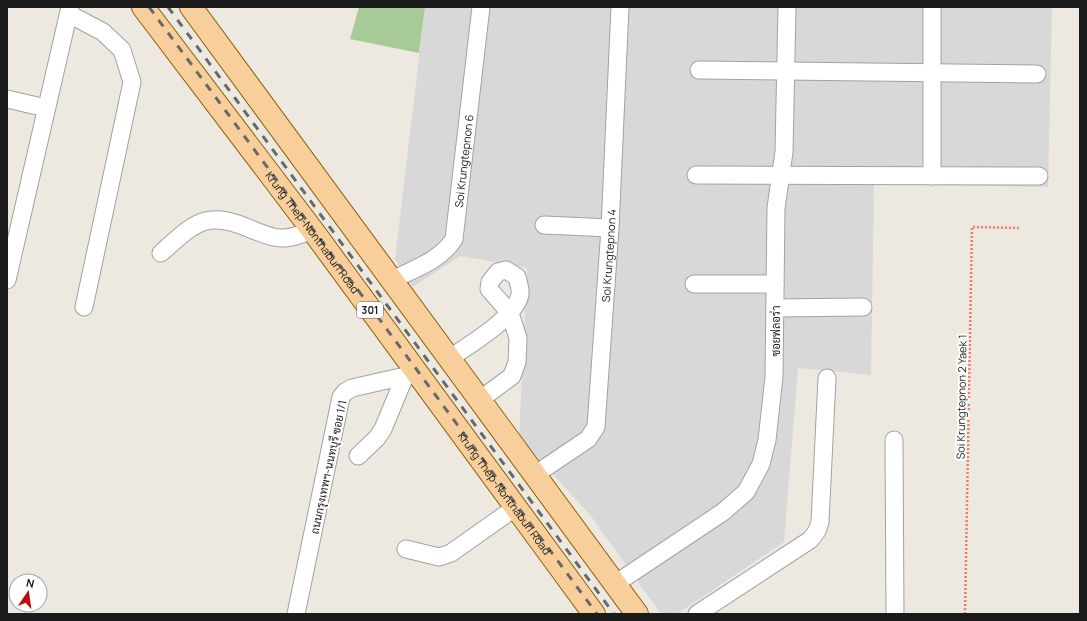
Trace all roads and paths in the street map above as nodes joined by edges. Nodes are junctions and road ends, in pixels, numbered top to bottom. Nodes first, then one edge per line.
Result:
1 (143, 7) edge
2 (191, 7) edge
3 (481, 7) edge
4 (620, 7) edge
5 (787, 7) edge
6 (932, 7) edge
7 (69, 11) edge
8 (699, 70) dead end
9 (786, 71) junction
10 (932, 73) junction
11 (1037, 74) dead end
12 (7, 99) edge
13 (46, 108) junction
14 (696, 175) dead end
15 (780, 175) junction
16 (932, 176) junction
17 (1039, 176) dead end
18 (544, 225) dead end
19 (610, 228) junction
20 (1019, 228) dead end
21 (313, 231) junction
22 (161, 252) dead end
23 (7, 280) edge
24 (392, 280) junction
25 (694, 284) dead end
26 (775, 284) junction
27 (84, 307) dead end
28 (863, 307) dead end
29 (775, 308) junction
30 (450, 358) junction
31 (410, 373) junction
32 (827, 378) dead end
33 (481, 399) junction
34 (894, 440) dead end
35 (358, 456) dead end
36 (536, 474) junction
37 (516, 507) junction
38 (406, 549) dead end
39 (616, 584) junction
40 (296, 614) edge
41 (594, 614) edge
42 (637, 614) edge
43 (696, 614) edge
44 (895, 614) edge
45 (965, 614) edge

1 - 21 main road, Krung Thep-Nonthaburi Road / 301
2 - 24 main road
3 - 24 street, Soi Krungtepnon 6
4 - 19 street, Soi Krungtepnon 4
5 - 9 street, ซอยฟลอร่า
6 - 10 street
7 - 13 street
7 - 27 street
8 - 9 street
9 - 10 street
9 - 15 street, ซอยฟลอร่า
10 - 11 street
10 - 16 street
12 - 13 street
13 - 23 street
14 - 15 street
15 - 16 street
15 - 26 street, ซอยฟลอร่า
16 - 17 street
18 - 19 street
19 - 36 street, Soi Krungtepnon 4
20 - 45 path, Soi Krungtepnon 2 Yaek 1
21 - 22 street
21 - 31 main road, Krung Thep-Nonthaburi Road / 301
24 - 30 main road
25 - 26 street
26 - 29 street, ซอยฟลอร่า
28 - 29 street
29 - 39 street, ซอยฟลอร่า
30 - 33 main road
30 - 33 street
31 - 35 street
31 - 37 main road, Krung Thep-Nonthaburi Road / 301
31 - 40 street, ถนนกรุงเทพฯ-นนทบุรี ซอย 1/1
32 - 43 street
33 - 36 main road
34 - 44 street
36 - 39 main road
37 - 38 street
37 - 41 main road, Krung Thep-Nonthaburi Road / 301
39 - 42 main road

